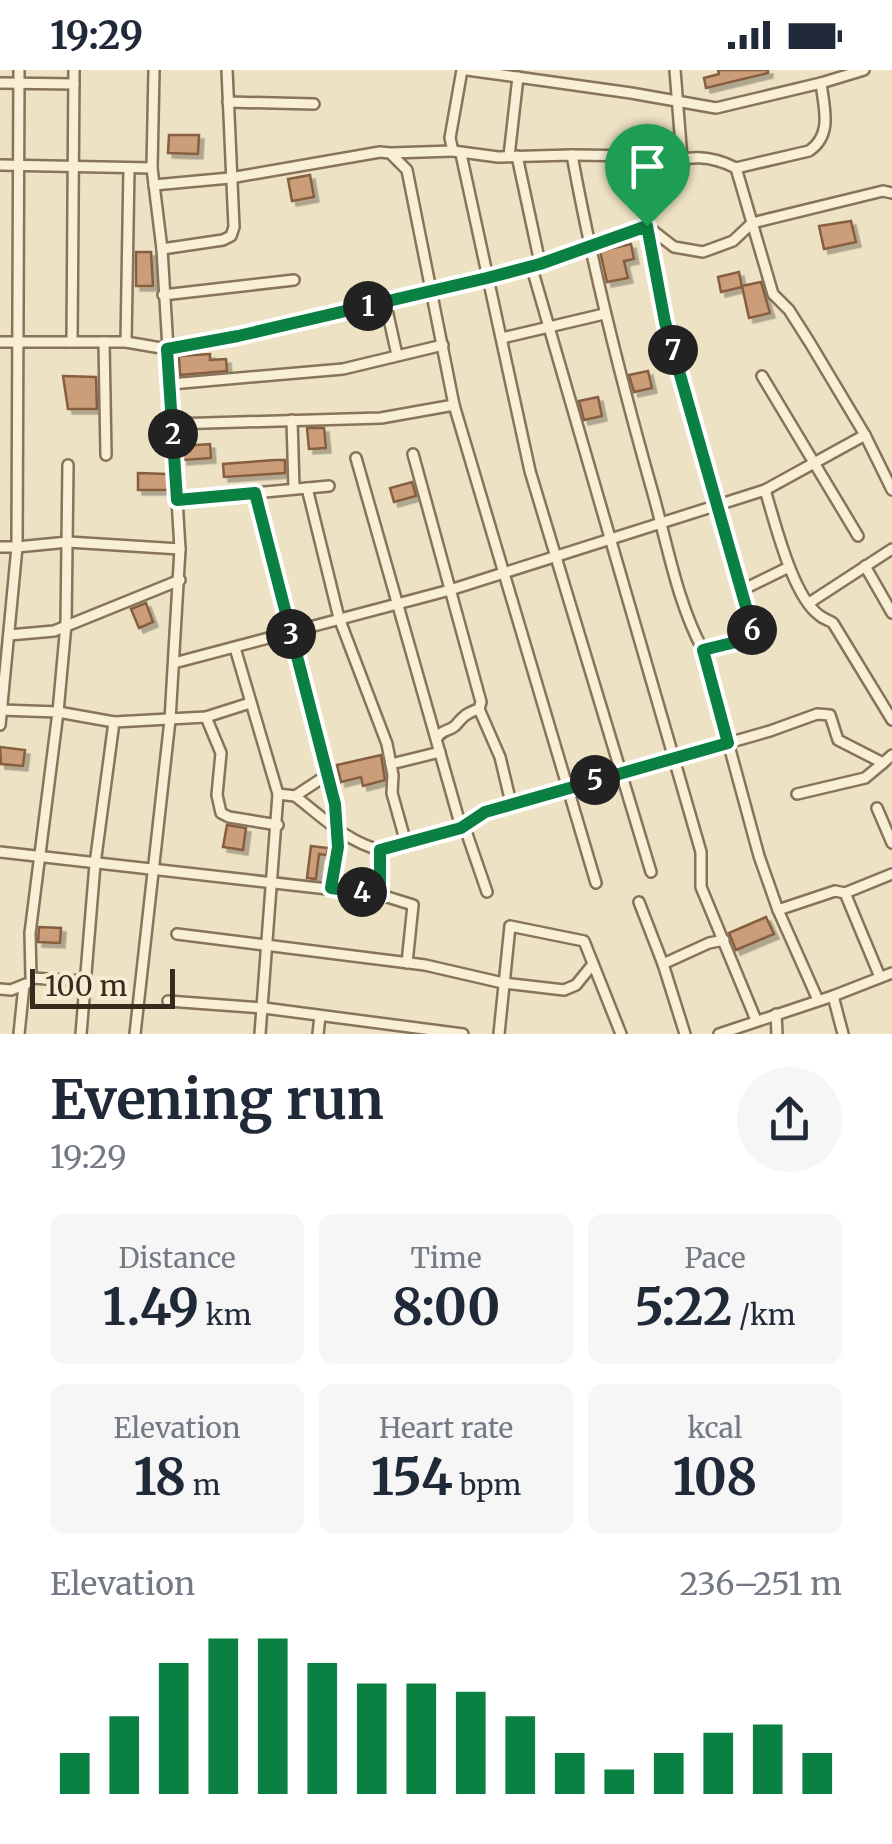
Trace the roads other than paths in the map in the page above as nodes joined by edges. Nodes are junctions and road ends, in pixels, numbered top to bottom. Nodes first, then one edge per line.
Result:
1 (19, 70) edge
2 (74, 70) edge
3 (154, 70) edge
4 (227, 70) edge
5 (464, 70) edge
6 (676, 70) edge
7 (864, 70) edge
8 (518, 77) junction
9 (0, 83) edge
10 (822, 83) junction
11 (19, 84) junction
12 (74, 84) junction
13 (228, 102) junction
14 (679, 103) junction
15 (314, 104) dead end
16 (390, 152) junction
17 (457, 153) junction
18 (572, 155) junction
19 (513, 156) junction
20 (682, 159) junction
21 (0, 165) edge
22 (17, 165) junction
23 (73, 166) junction
24 (129, 168) junction
25 (152, 168) junction
26 (666, 168) junction
27 (736, 168) junction
28 (230, 178) junction
29 (154, 184) junction
30 (892, 192) edge
31 (752, 223) junction
32 (647, 226) junction
33 (588, 246) junction
34 (162, 249) junction
35 (535, 265) junction
36 (487, 278) junction
37 (294, 280) dead end
38 (428, 289) junction
39 (163, 295) junction
40 (385, 301) junction
41 (604, 314) junction
42 (550, 328) junction
43 (502, 338) junction
44 (0, 342) edge
45 (16, 342) junction
46 (72, 342) junction
47 (104, 342) junction
48 (126, 342) junction
49 (443, 345) junction
50 (167, 349) junction
51 (397, 355) junction
52 (762, 376) dead end
53 (171, 384) junction
54 (454, 405) junction
55 (292, 420) junction
56 (173, 424) junction
57 (865, 435) junction
58 (412, 454) dead end
59 (106, 455) dead end
60 (356, 458) dead end
61 (815, 464) junction
62 (68, 466) dead end
63 (329, 486) dead end
64 (294, 488) junction
65 (307, 488) junction
66 (766, 490) junction
67 (892, 490) edge
68 (255, 493) junction
69 (177, 500) junction
70 (717, 505) junction
71 (662, 524) junction
72 (858, 536) dead end
73 (611, 538) junction
74 (68, 542) junction
75 (0, 547) edge
76 (16, 547) junction
77 (180, 549) junction
78 (892, 549) edge
79 (557, 557) junction
80 (864, 566) junction
81 (789, 567) junction
82 (504, 574) junction
83 (180, 580) junction
84 (450, 590) junction
85 (742, 590) junction
86 (396, 602) junction
87 (809, 603) junction
88 (892, 613) edge
89 (339, 618) junction
90 (66, 624) junction
91 (291, 633) junction
92 (9, 634) junction
93 (235, 648) junction
94 (703, 650) junction
95 (174, 664) junction
96 (250, 703) junction
97 (479, 709) junction
98 (1, 710) edge
99 (58, 712) junction
100 (891, 715) edge
101 (206, 717) junction
102 (170, 720) junction
103 (114, 722) junction
104 (0, 725) edge
105 (437, 738) junction
106 (728, 743) junction
107 (440, 752) junction
108 (892, 756) edge
109 (673, 758) junction
110 (882, 763) junction
111 (391, 764) junction
112 (620, 773) junction
113 (327, 775) junction
114 (567, 789) junction
115 (278, 794) junction
116 (798, 794) dead end
117 (295, 796) junction
118 (512, 806) junction
119 (878, 808) dead end
120 (278, 826) junction
121 (461, 828) junction
122 (338, 829) junction
123 (406, 843) junction
124 (892, 843) edge
125 (380, 850) junction
126 (0, 852) edge
127 (40, 857) junction
128 (95, 864) junction
129 (154, 870) junction
130 (651, 872) dead end
131 (892, 874) edge
132 (272, 884) junction
133 (596, 884) dead end
134 (331, 888) junction
135 (487, 892) dead end
136 (844, 893) junction
137 (380, 895) junction
138 (639, 902) dead end
139 (778, 910) junction
140 (177, 934) dead end
141 (724, 940) junction
142 (268, 946) junction
143 (407, 963) junction
144 (593, 964) junction
145 (663, 964) junction
146 (892, 973) edge
147 (880, 977) junction
148 (28, 982) junction
149 (83, 982) junction
150 (503, 983) junction
151 (0, 989) edge
152 (833, 996) junction
153 (168, 1000) dead end
154 (818, 1000) junction
155 (264, 1008) junction
156 (776, 1014) junction
157 (320, 1016) junction
158 (756, 1020) junction
159 (391, 1030) edge
160 (19, 1034) edge
161 (81, 1034) edge
162 (135, 1034) edge
163 (260, 1034) edge
164 (318, 1034) edge
165 (464, 1034) edge
166 (499, 1034) edge
167 (620, 1034) edge
168 (685, 1034) edge
169 (719, 1034) edge
170 (777, 1034) edge
171 (843, 1034) edge

1 - 11 street
2 - 12 street
3 - 25 street
4 - 13 street
5 - 8 street
5 - 17 street
6 - 14 street
7 - 10 street
8 - 14 street
8 - 19 street
9 - 11 street
10 - 14 street
10 - 27 street
11 - 12 street
11 - 22 street
12 - 23 street
13 - 15 street
13 - 28 street
14 - 20 street
16 - 17 street
16 - 28 street
16 - 38 street
17 - 19 street
17 - 36 street
18 - 19 street
18 - 26 street
18 - 33 street
19 - 35 street
20 - 26 street
20 - 27 street
21 - 22 street
22 - 23 street
22 - 45 street
23 - 24 street
23 - 46 street
24 - 25 street
24 - 48 street
25 - 29 street
26 - 32 street
27 - 31 street
28 - 29 street
28 - 34 street
29 - 34 street
30 - 31 street
31 - 32 street
31 - 57 street
32 - 33 street
32 - 70 street
33 - 35 street
33 - 41 street
34 - 39 street
35 - 36 street
35 - 42 street
36 - 38 street
36 - 43 street
37 - 39 street
38 - 40 street
38 - 49 street
39 - 50 street
40 - 50 street
40 - 51 street
41 - 42 street
41 - 71 street
42 - 43 street
42 - 73 street
43 - 79 street
44 - 45 street
45 - 46 street
45 - 76 street
46 - 47 street
47 - 48 street
47 - 59 street
48 - 50 street
49 - 51 street
49 - 54 street
50 - 53 street
51 - 53 street
52 - 61 street
53 - 56 street
54 - 55 street
54 - 82 street
55 - 56 street
55 - 64 street
56 - 69 street
57 - 61 street
57 - 67 street
58 - 84 street
60 - 86 street
61 - 66 street
61 - 72 street
62 - 74 street
63 - 65 street
64 - 65 street
64 - 68 street
65 - 89 street
66 - 70 street
66 - 81 street
68 - 69 street
68 - 91 street
69 - 77 street
70 - 71 street
70 - 85 street
71 - 73 street
71 - 94 street
73 - 79 street
73 - 109 street
74 - 76 street
74 - 77 street
74 - 90 street
75 - 76 street
76 - 92 street
77 - 83 street
78 - 80 street
79 - 82 street
79 - 112 street
80 - 87 street
80 - 88 street
81 - 85 street
81 - 87 street
82 - 84 street
82 - 114 street
83 - 90 street
83 - 95 street
84 - 86 street
84 - 97 street
85 - 94 street
86 - 89 street
86 - 105 street
87 - 100 street
89 - 91 street
89 - 111 street
90 - 92 street
90 - 99 street
91 - 93 street
91 - 113 street
92 - 98 street
93 - 95 street
93 - 96 street
94 - 106 street
95 - 102 street
96 - 101 street
96 - 115 street
97 - 105 street
97 - 118 street
98 - 99 street
98 - 104 street
99 - 103 street
99 - 127 street
101 - 102 street
101 - 120 street
102 - 103 street
102 - 129 street
103 - 128 street
105 - 107 street
106 - 109 street
106 - 110 street
106 - 139 street
107 - 111 street
107 - 121 street
108 - 110 street
109 - 112 street
109 - 141 street
110 - 116 street
111 - 123 street
112 - 114 street
112 - 130 street
113 - 117 street
113 - 122 street
114 - 118 street
114 - 133 street
115 - 117 street
115 - 120 street
117 - 122 street
118 - 121 street
119 - 124 street
120 - 132 street
121 - 123 street
121 - 135 street
122 - 125 street
122 - 134 street
123 - 125 street
125 - 137 street
126 - 127 street
127 - 128 street
127 - 148 street
128 - 129 street
128 - 149 street
129 - 132 street
129 - 162 street
131 - 136 street
132 - 134 street
132 - 142 street
134 - 137 street
136 - 139 street
136 - 147 street
137 - 143 street
138 - 145 street
139 - 154 street
140 - 142 street
141 - 145 street
141 - 158 street
142 - 143 street
142 - 155 street
143 - 150 street
144 - 150 street
144 - 150 street
144 - 167 street
145 - 168 street
146 - 147 street
147 - 152 street
148 - 149 street
148 - 151 street
148 - 160 street
149 - 161 street
150 - 166 street
152 - 154 street
152 - 171 street
153 - 155 street
154 - 156 street
155 - 157 street
155 - 163 street
156 - 158 street
156 - 170 street
157 - 159 street
157 - 164 street
158 - 169 street
159 - 165 street

